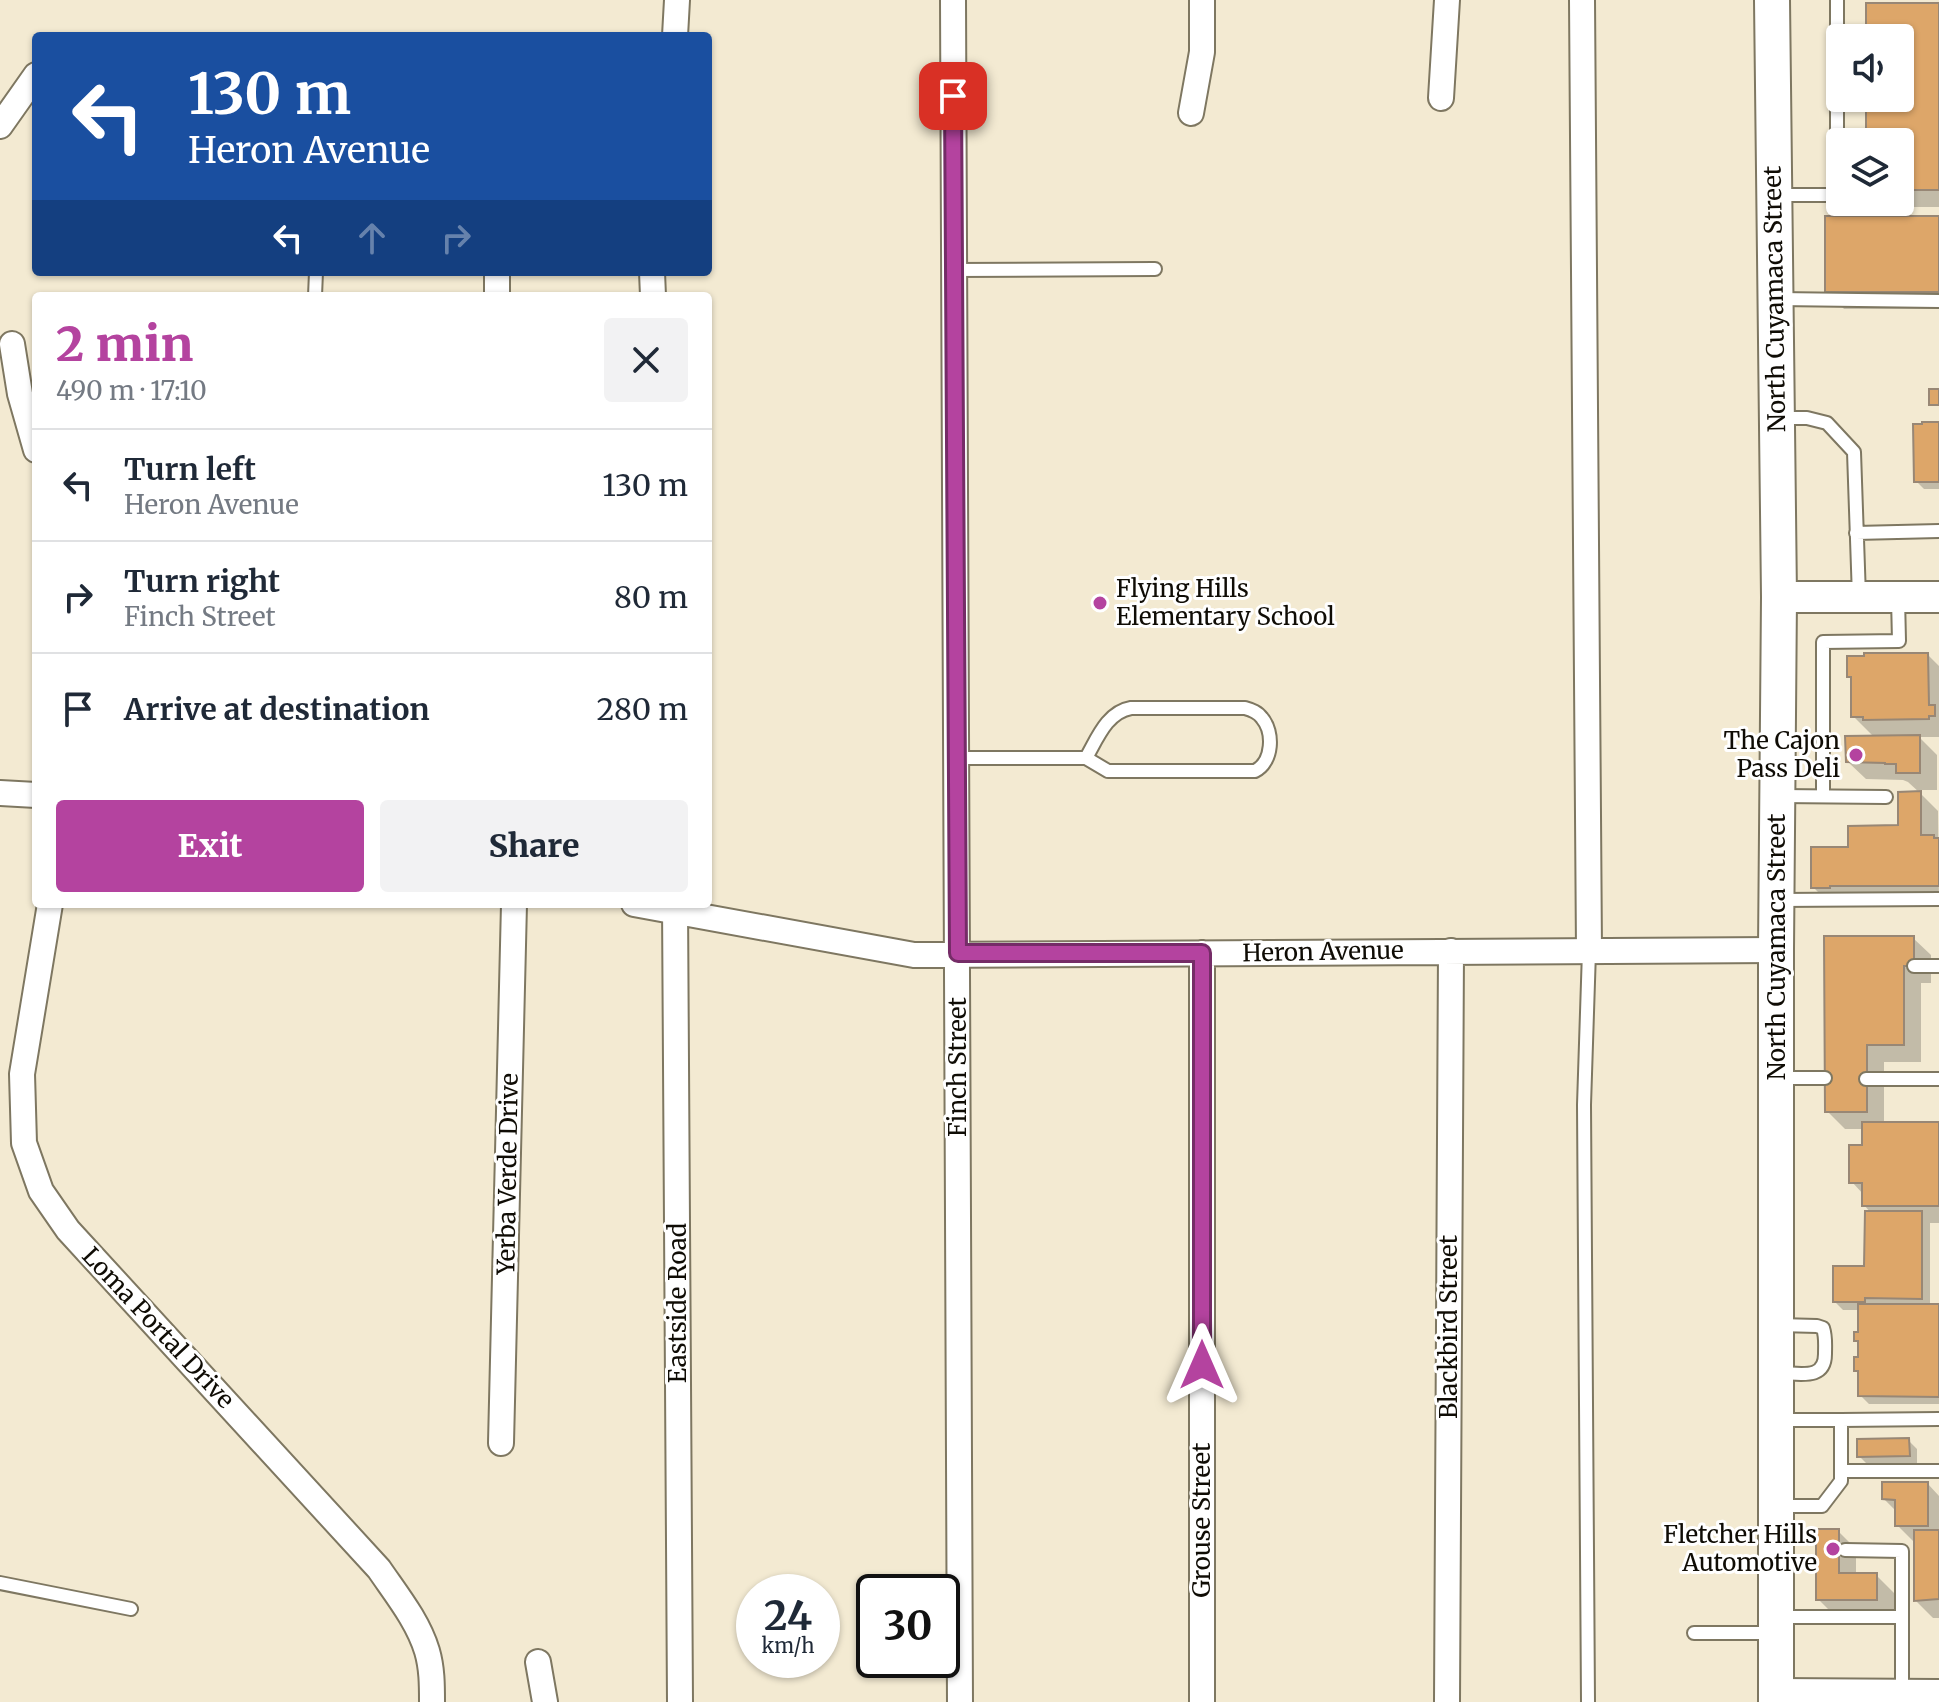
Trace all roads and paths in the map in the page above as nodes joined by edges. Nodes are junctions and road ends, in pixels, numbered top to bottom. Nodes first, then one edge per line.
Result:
1 (677, 0) edge
2 (953, 0) edge
3 (1202, 0) edge
4 (1447, 0) edge
5 (1582, 0) edge
6 (1772, 0) edge
7 (1837, 0) edge
8 (675, 32) edge
9 (32, 81) edge
10 (1441, 98) dead end
11 (1191, 113) dead end
12 (0, 126) edge
13 (1774, 195) junction
14 (1155, 269) dead end
15 (953, 270) junction
16 (1775, 299) junction
17 (1939, 301) edge
18 (12, 344) dead end
19 (1777, 418) junction
20 (32, 436) edge
21 (1939, 531) edge
22 (1856, 533) junction
23 (1779, 597) junction
24 (1859, 597) junction
25 (1898, 597) junction
26 (1939, 597) edge
27 (957, 758) junction
28 (1086, 758) junction
29 (0, 793) edge
30 (32, 795) edge
31 (1777, 796) junction
32 (1823, 796) junction
33 (1886, 797) dead end
34 (1939, 899) edge
35 (1777, 900) junction
36 (49, 908) edge
37 (514, 908) edge
38 (675, 908) edge
39 (1776, 950) junction
40 (1451, 951) junction
41 (1589, 951) junction
42 (958, 953) junction
43 (1202, 953) junction
44 (1914, 966) dead end
45 (1939, 966) edge
46 (1776, 1078) junction
47 (1825, 1078) dead end
48 (1866, 1079) dead end
49 (1939, 1079) edge
50 (1776, 1325) junction
51 (1776, 1373) junction
52 (1939, 1419) edge
53 (1776, 1420) junction
54 (1841, 1420) junction
55 (501, 1443) dead end
56 (1841, 1471) junction
57 (1939, 1471) edge
58 (1776, 1506) junction
59 (1845, 1550) dead end
60 (0, 1583) edge
61 (131, 1609) dead end
62 (1902, 1617) junction
63 (1776, 1625) junction
64 (1694, 1633) dead end
65 (538, 1662) dead end
66 (1902, 1692) junction
67 (1939, 1692) edge
68 (1776, 1697) edge
69 (432, 1702) edge
70 (545, 1702) edge
71 (680, 1702) edge
72 (960, 1702) edge
73 (1202, 1702) edge
74 (1447, 1702) edge
75 (1588, 1702) edge

1 - 8 street
2 - 15 street, Finch Street
3 - 11 street
4 - 10 street
5 - 41 street
6 - 13 main road, North Cuyamaca Street
7 - 13 lane
9 - 12 street
13 - 16 main road, North Cuyamaca Street
14 - 15 lane
15 - 27 street, Finch Street
16 - 17 lane
16 - 19 main road, North Cuyamaca Street
18 - 20 street
19 - 22 lane
19 - 23 main road, North Cuyamaca Street
21 - 22 lane
22 - 24 lane
23 - 24 street
23 - 31 main road, North Cuyamaca Street
24 - 25 street
25 - 26 street
25 - 32 lane
27 - 28 lane
27 - 42 street, Finch Street
28 - 28 lane
29 - 30 street
31 - 32 lane
31 - 35 main road, North Cuyamaca Street
32 - 33 lane
34 - 35 lane
35 - 39 main road, North Cuyamaca Street
36 - 69 street, Loma Portal Drive
37 - 55 street, Yerba Verde Drive
38 - 42 street, Heron Avenue
38 - 71 street, Eastside Road
39 - 41 street, Heron Avenue
39 - 46 main road, North Cuyamaca Street
40 - 41 street, Heron Avenue
40 - 43 street, Heron Avenue
40 - 74 street, Blackbird Street
41 - 75 lane
42 - 43 street, Heron Avenue
42 - 72 street, Finch Street
43 - 73 street, Grouse Street
44 - 45 lane
46 - 47 lane
46 - 50 main road, North Cuyamaca Street
48 - 49 lane
50 - 51 main road, North Cuyamaca Street
50 - 51 lane
51 - 53 main road, North Cuyamaca Street
52 - 54 lane
53 - 54 lane
53 - 58 main road, North Cuyamaca Street
54 - 56 lane
56 - 57 lane
56 - 58 lane
58 - 63 main road, North Cuyamaca Street
59 - 62 lane
60 - 61 lane
62 - 63 lane
62 - 66 lane
63 - 64 lane
63 - 68 main road, North Cuyamaca Street
65 - 70 street
66 - 67 street
66 - 68 street

